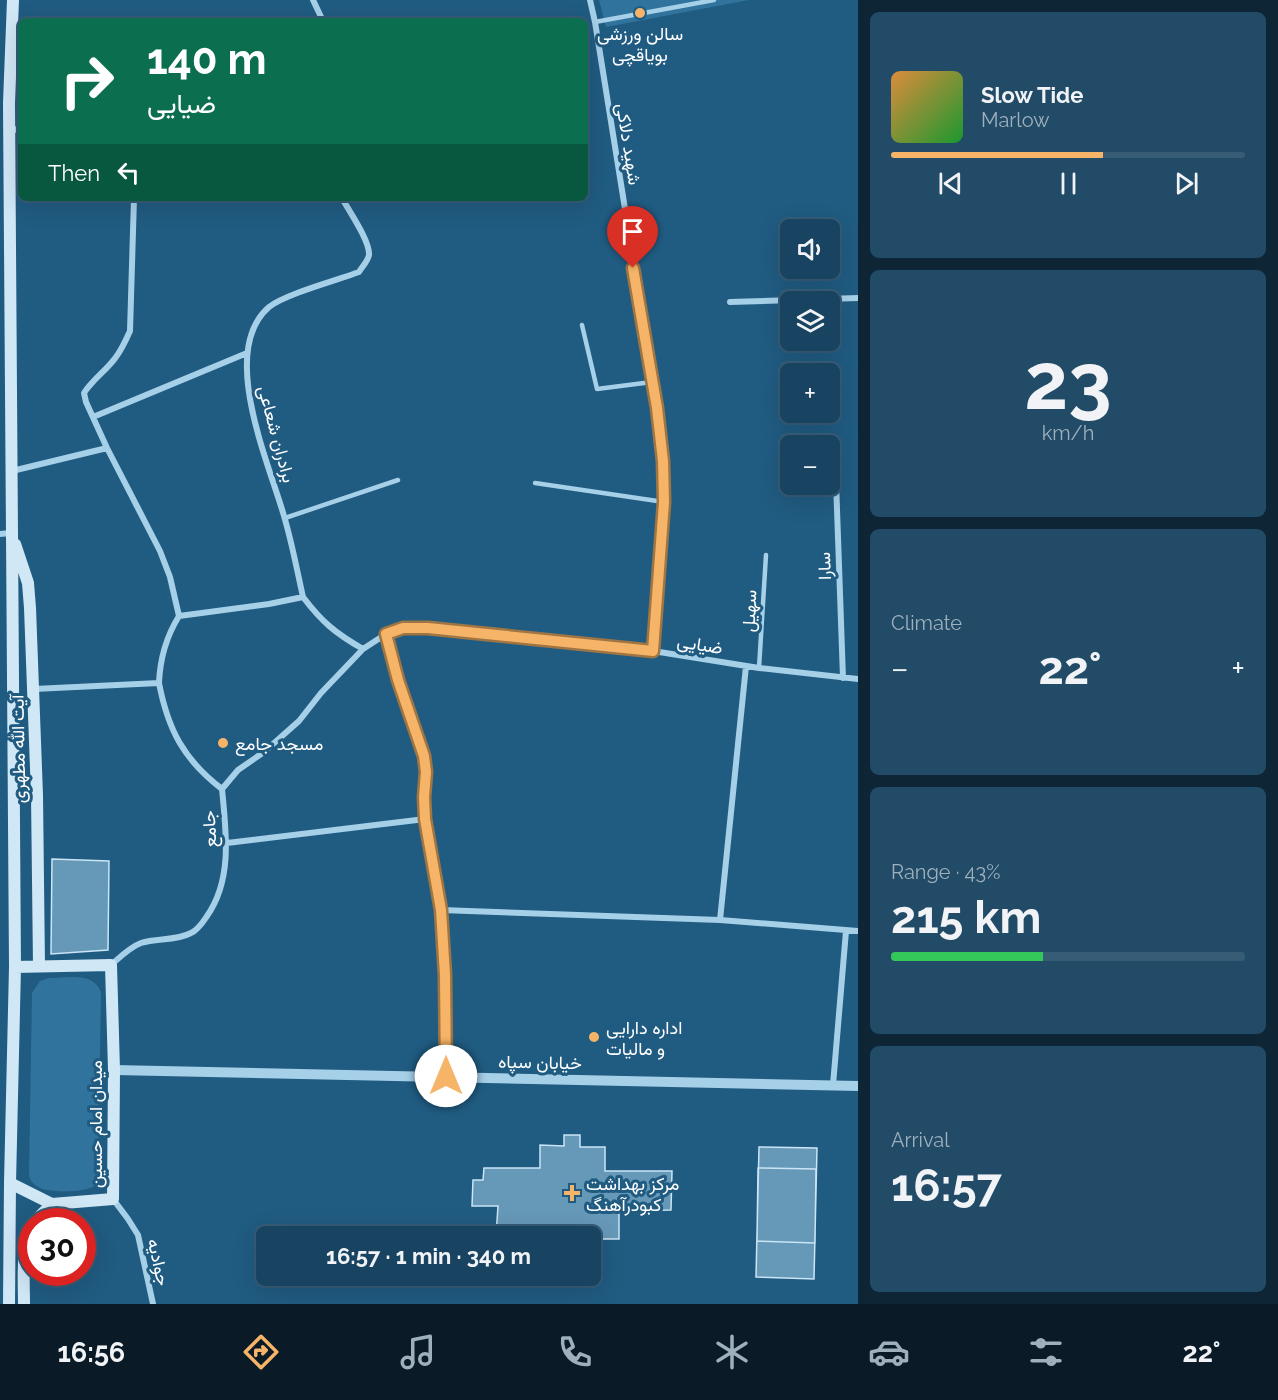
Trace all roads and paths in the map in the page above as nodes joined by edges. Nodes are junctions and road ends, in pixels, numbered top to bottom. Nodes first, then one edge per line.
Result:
1 (13, 0) edge
2 (313, 0) edge
3 (590, 0) edge
4 (714, 0) edge
5 (322, 18) edge
6 (595, 22) junction
7 (15, 130) edge
8 (134, 201) edge
9 (344, 201) edge
10 (858, 298) edge
11 (730, 302) dead end
12 (582, 324) dead end
13 (247, 353) junction
14 (652, 382) junction
15 (93, 417) junction
16 (107, 448) junction
17 (6, 471) edge
18 (398, 480) dead end
19 (535, 483) dead end
20 (836, 495) edge
21 (664, 502) junction
22 (285, 518) junction
23 (6, 534) edge
24 (766, 555) dead end
25 (303, 597) junction
26 (178, 616) junction
27 (386, 634) junction
28 (363, 649) junction
29 (653, 651) junction
30 (746, 666) junction
31 (759, 668) junction
32 (843, 678) junction
33 (858, 679) edge
34 (159, 683) junction
35 (34, 689) junction
36 (222, 789) junction
37 (425, 819) junction
38 (227, 843) junction
39 (441, 910) junction
40 (720, 920) junction
41 (846, 931) junction
42 (858, 931) edge
43 (111, 965) junction
44 (39, 966) junction
45 (15, 967) junction
46 (114, 1070) junction
47 (446, 1076) junction
48 (833, 1085) junction
49 (858, 1086) edge
50 (6, 1176) edge
51 (113, 1199) junction
52 (52, 1204) junction
53 (48, 1208) edge
54 (24, 1286) edge
55 (9, 1304) edge
56 (24, 1304) edge
57 (153, 1304) edge

1 - 7 main road, آیت الله مطهری
2 - 5 street
3 - 6 street, شهید دلاکی
4 - 6 lane
6 - 14 street, شهید دلاکی
7 - 17 main road, آیت الله مطهری
8 - 15 street
9 - 13 street, برادران شعاعی
10 - 11 street
12 - 14 lane
13 - 15 street
13 - 22 street, برادران شعاعی
14 - 21 street, شهید دلاکی
15 - 16 street
16 - 17 street
16 - 26 street
17 - 23 main road, آیت الله مطهری
18 - 22 lane
19 - 21 lane
20 - 32 street, سارا
21 - 29 street, شهید دلاکی
22 - 25 street, برادران شعاعی
23 - 35 main road, آیت الله مطهری
23 - 45 main road, آیت الله مطهری
24 - 31 lane, سهیل
25 - 26 street
25 - 28 street
26 - 34 street
27 - 28 street, ضیایی
27 - 29 street, ضیایی
27 - 37 street
28 - 36 street, جامع
29 - 30 street, ضیایی
30 - 31 street, ضیایی
30 - 40 street
31 - 32 street, ضیایی
32 - 33 street, ضیایی
34 - 35 street
34 - 36 street
35 - 44 main road, آیت الله مطهری
36 - 38 street, جامع
37 - 38 street
37 - 39 street
38 - 43 street, جامع
39 - 40 street
39 - 47 street
40 - 41 street
41 - 42 street
41 - 48 street
43 - 44 main road
43 - 46 main road, میدان امام حسین
44 - 45 main road
45 - 50 main road
46 - 47 street, خیابان سپاه
46 - 51 main road, میدان امام حسین
47 - 48 street, خیابان سپاه
48 - 49 street, خیابان سپاه
50 - 52 main road
50 - 55 main road
51 - 52 main road, میدان امام حسین
51 - 57 street, جوادیه
52 - 53 main road
54 - 56 main road

